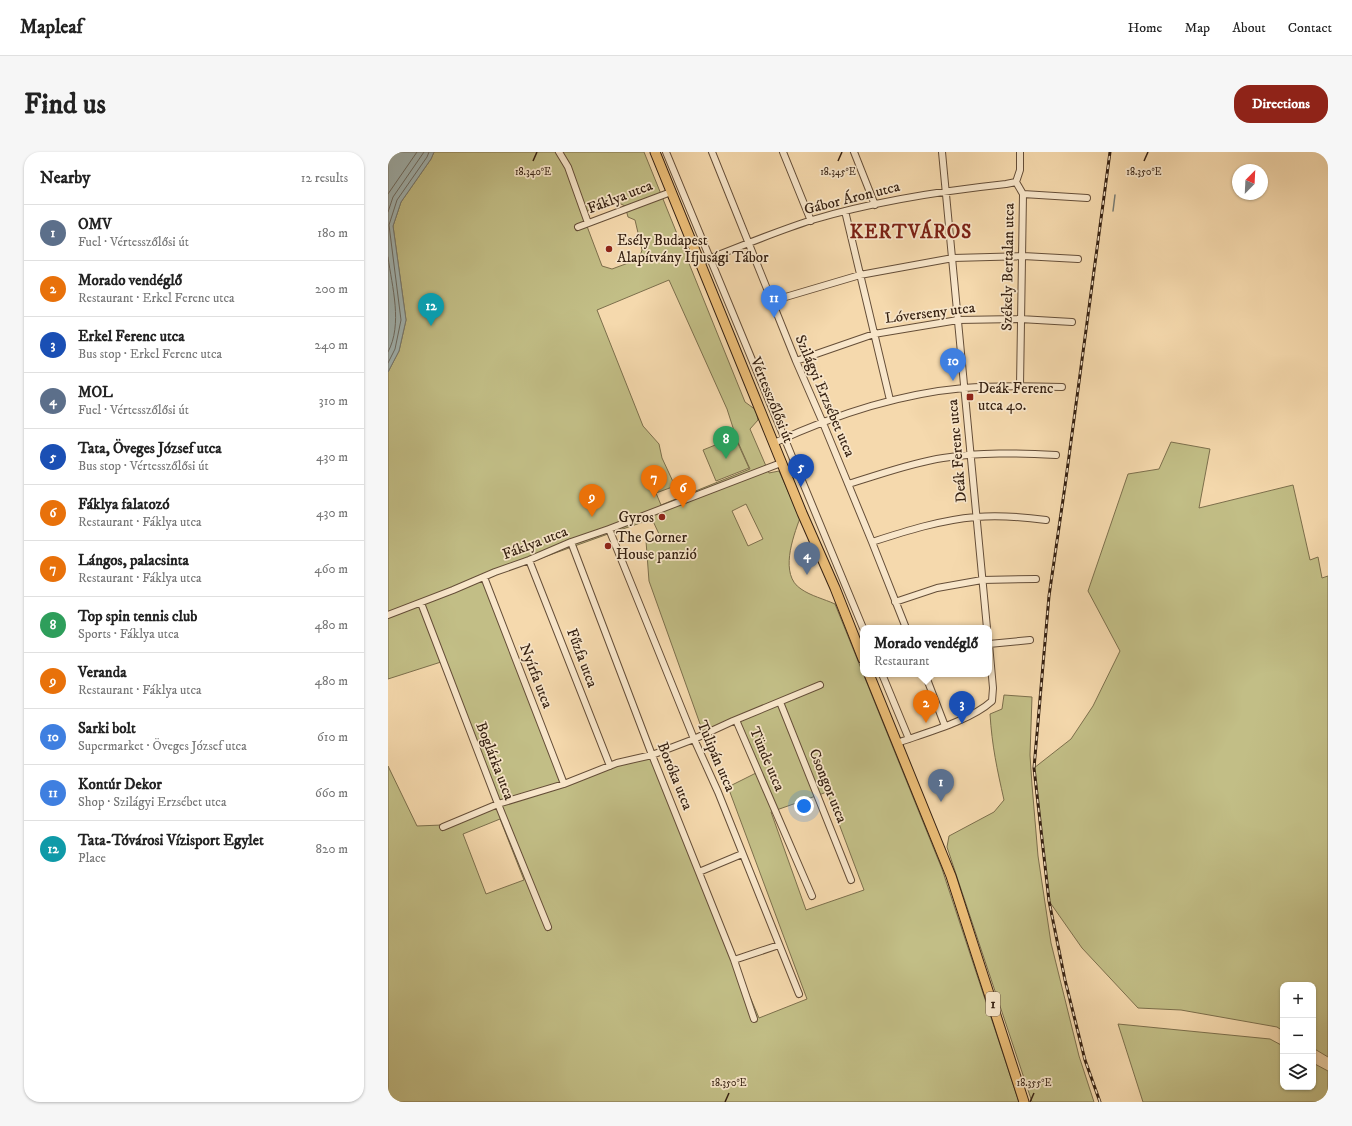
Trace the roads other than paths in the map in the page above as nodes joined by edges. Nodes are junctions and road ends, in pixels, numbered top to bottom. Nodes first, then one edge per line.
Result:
1 (559, 152) edge
2 (655, 152) edge
3 (666, 152) edge
4 (712, 152) edge
5 (783, 152) edge
6 (854, 152) edge
7 (942, 152) edge
8 (1020, 152) edge
9 (1016, 182) junction
10 (945, 191) junction
11 (671, 192) junction
12 (1023, 194) junction
13 (1087, 198) dead end
14 (875, 205) junction
15 (845, 211) junction
16 (811, 221) junction
17 (588, 223) junction
18 (578, 227) dead end
19 (749, 243) junction
20 (1023, 256) junction
21 (710, 258) junction
22 (952, 258) junction
23 (1078, 259) dead end
24 (700, 262) junction
25 (860, 275) junction
26 (772, 301) junction
27 (1020, 319) junction
28 (958, 320) junction
29 (1072, 322) dead end
30 (874, 334) junction
31 (796, 360) junction
32 (1020, 386) junction
33 (1062, 387) dead end
34 (964, 388) junction
35 (890, 400) junction
36 (823, 422) junction
37 (785, 438) junction
38 (774, 443) junction
39 (971, 455) junction
40 (1056, 455) dead end
41 (781, 463) junction
42 (848, 484) junction
43 (976, 517) junction
44 (1046, 520) dead end
45 (609, 529) junction
46 (571, 542) junction
47 (872, 542) junction
48 (529, 560) junction
49 (484, 577) junction
50 (1036, 579) dead end
51 (982, 580) junction
52 (421, 602) junction
53 (895, 602) junction
54 (388, 615) edge
55 (862, 625) edge
56 (905, 625) edge
57 (987, 625) edge
58 (1030, 640) dead end
59 (992, 644) edge
60 (860, 651) edge
61 (883, 677) edge
62 (926, 677) edge
63 (992, 677) edge
64 (871, 678) edge
65 (820, 685) dead end
66 (780, 702) junction
67 (736, 720) junction
68 (945, 726) junction
69 (694, 739) junction
70 (909, 739) junction
71 (897, 743) junction
72 (652, 755) junction
73 (610, 766) junction
74 (564, 784) junction
75 (498, 804) junction
76 (443, 827) dead end
77 (742, 854) junction
78 (699, 872) junction
79 (851, 880) dead end
80 (812, 896) dead end
81 (548, 927) dead end
82 (779, 945) junction
83 (734, 960) junction
84 (799, 994) dead end
85 (754, 1020) dead end
86 (1024, 1102) edge

1 - 17 street
2 - 11 main road, Vértesszőlősi út
3 - 21 street, Vértesszőlősi út
4 - 19 street, Szilágyi Erzsébet utca
5 - 16 street
6 - 14 street
7 - 10 street, Deák Ferenc utca
8 - 9 street, Székely Bertalan utca
9 - 10 street, Gábor Áron utca
9 - 12 street, Székely Bertalan utca
10 - 14 street, Gábor Áron utca
10 - 22 street, Deák Ferenc utca
11 - 17 street, Fáklya utca
11 - 24 main road, Vértesszőlősi út
12 - 13 street
12 - 20 street, Székely Bertalan utca
14 - 15 street, Gábor Áron utca
15 - 16 street, Gábor Áron utca
15 - 25 street
16 - 19 street, Gábor Áron utca
17 - 18 street, Fáklya utca
19 - 21 street, Gábor Áron utca
19 - 26 street, Szilágyi Erzsébet utca
20 - 22 street
20 - 23 street
20 - 27 street, Székely Bertalan utca
21 - 24 street, Gábor Áron utca
21 - 37 street, Vértesszőlősi út
22 - 25 street
22 - 28 street, Deák Ferenc utca
24 - 38 main road, Vértesszőlősi út
25 - 26 street
25 - 30 street
26 - 31 street, Szilágyi Erzsébet utca
27 - 28 street, Lóverseny utca
27 - 29 street, Lóverseny utca
27 - 32 street, Székely Bertalan utca
28 - 30 street, Lóverseny utca
28 - 34 street, Deák Ferenc utca
30 - 31 street, Lóverseny utca
30 - 35 street
31 - 36 street, Szilágyi Erzsébet utca
32 - 33 street
32 - 34 street
34 - 35 street
34 - 39 street, Deák Ferenc utca
35 - 36 street
36 - 37 street
36 - 42 street, Szilágyi Erzsébet utca
37 - 38 street
37 - 55 street, Vértesszőlősi út
38 - 41 main road, Vértesszőlősi út
39 - 40 street
39 - 42 street
39 - 43 street, Deák Ferenc utca
41 - 45 street, Fáklya utca
41 - 60 main road, Vértesszőlősi út
42 - 47 street, Szilágyi Erzsébet utca
43 - 44 street
43 - 47 street
43 - 51 street, Deák Ferenc utca
45 - 46 street, Fáklya utca
45 - 69 street, Tulipán utca
46 - 48 street, Fáklya utca
46 - 72 street, Boróka utca
47 - 53 street, Szilágyi Erzsébet utca
48 - 49 street, Fáklya utca
48 - 73 street, Fűzfa utca
49 - 52 street, Fáklya utca
49 - 74 street, Nyírfa utca
50 - 51 street
51 - 53 street
51 - 57 street, Deák Ferenc utca
52 - 54 street, Fáklya utca
52 - 75 street, Boglárka utca
53 - 56 street, Szilágyi Erzsébet utca
58 - 59 street
61 - 70 street
62 - 68 street
63 - 68 street
64 - 71 main road, 1
65 - 66 street, Tünde utca
66 - 67 street, Tünde utca
66 - 79 street, Csongor utca
67 - 69 street, Tünde utca
67 - 80 street, Tünde utca
68 - 70 street
69 - 72 street, Tünde utca
69 - 77 street, Tulipán utca
70 - 71 street
71 - 86 main road, 1
72 - 73 street, Tünde utca
72 - 78 street, Boróka utca
73 - 74 street, Tünde utca
74 - 75 street, Tünde utca
75 - 76 street, Tünde utca
75 - 81 street, Boglárka utca
77 - 78 street
77 - 82 street, Tulipán utca
78 - 83 street, Boróka utca
82 - 83 street
82 - 84 street, Tulipán utca
83 - 85 street, Boróka utca

